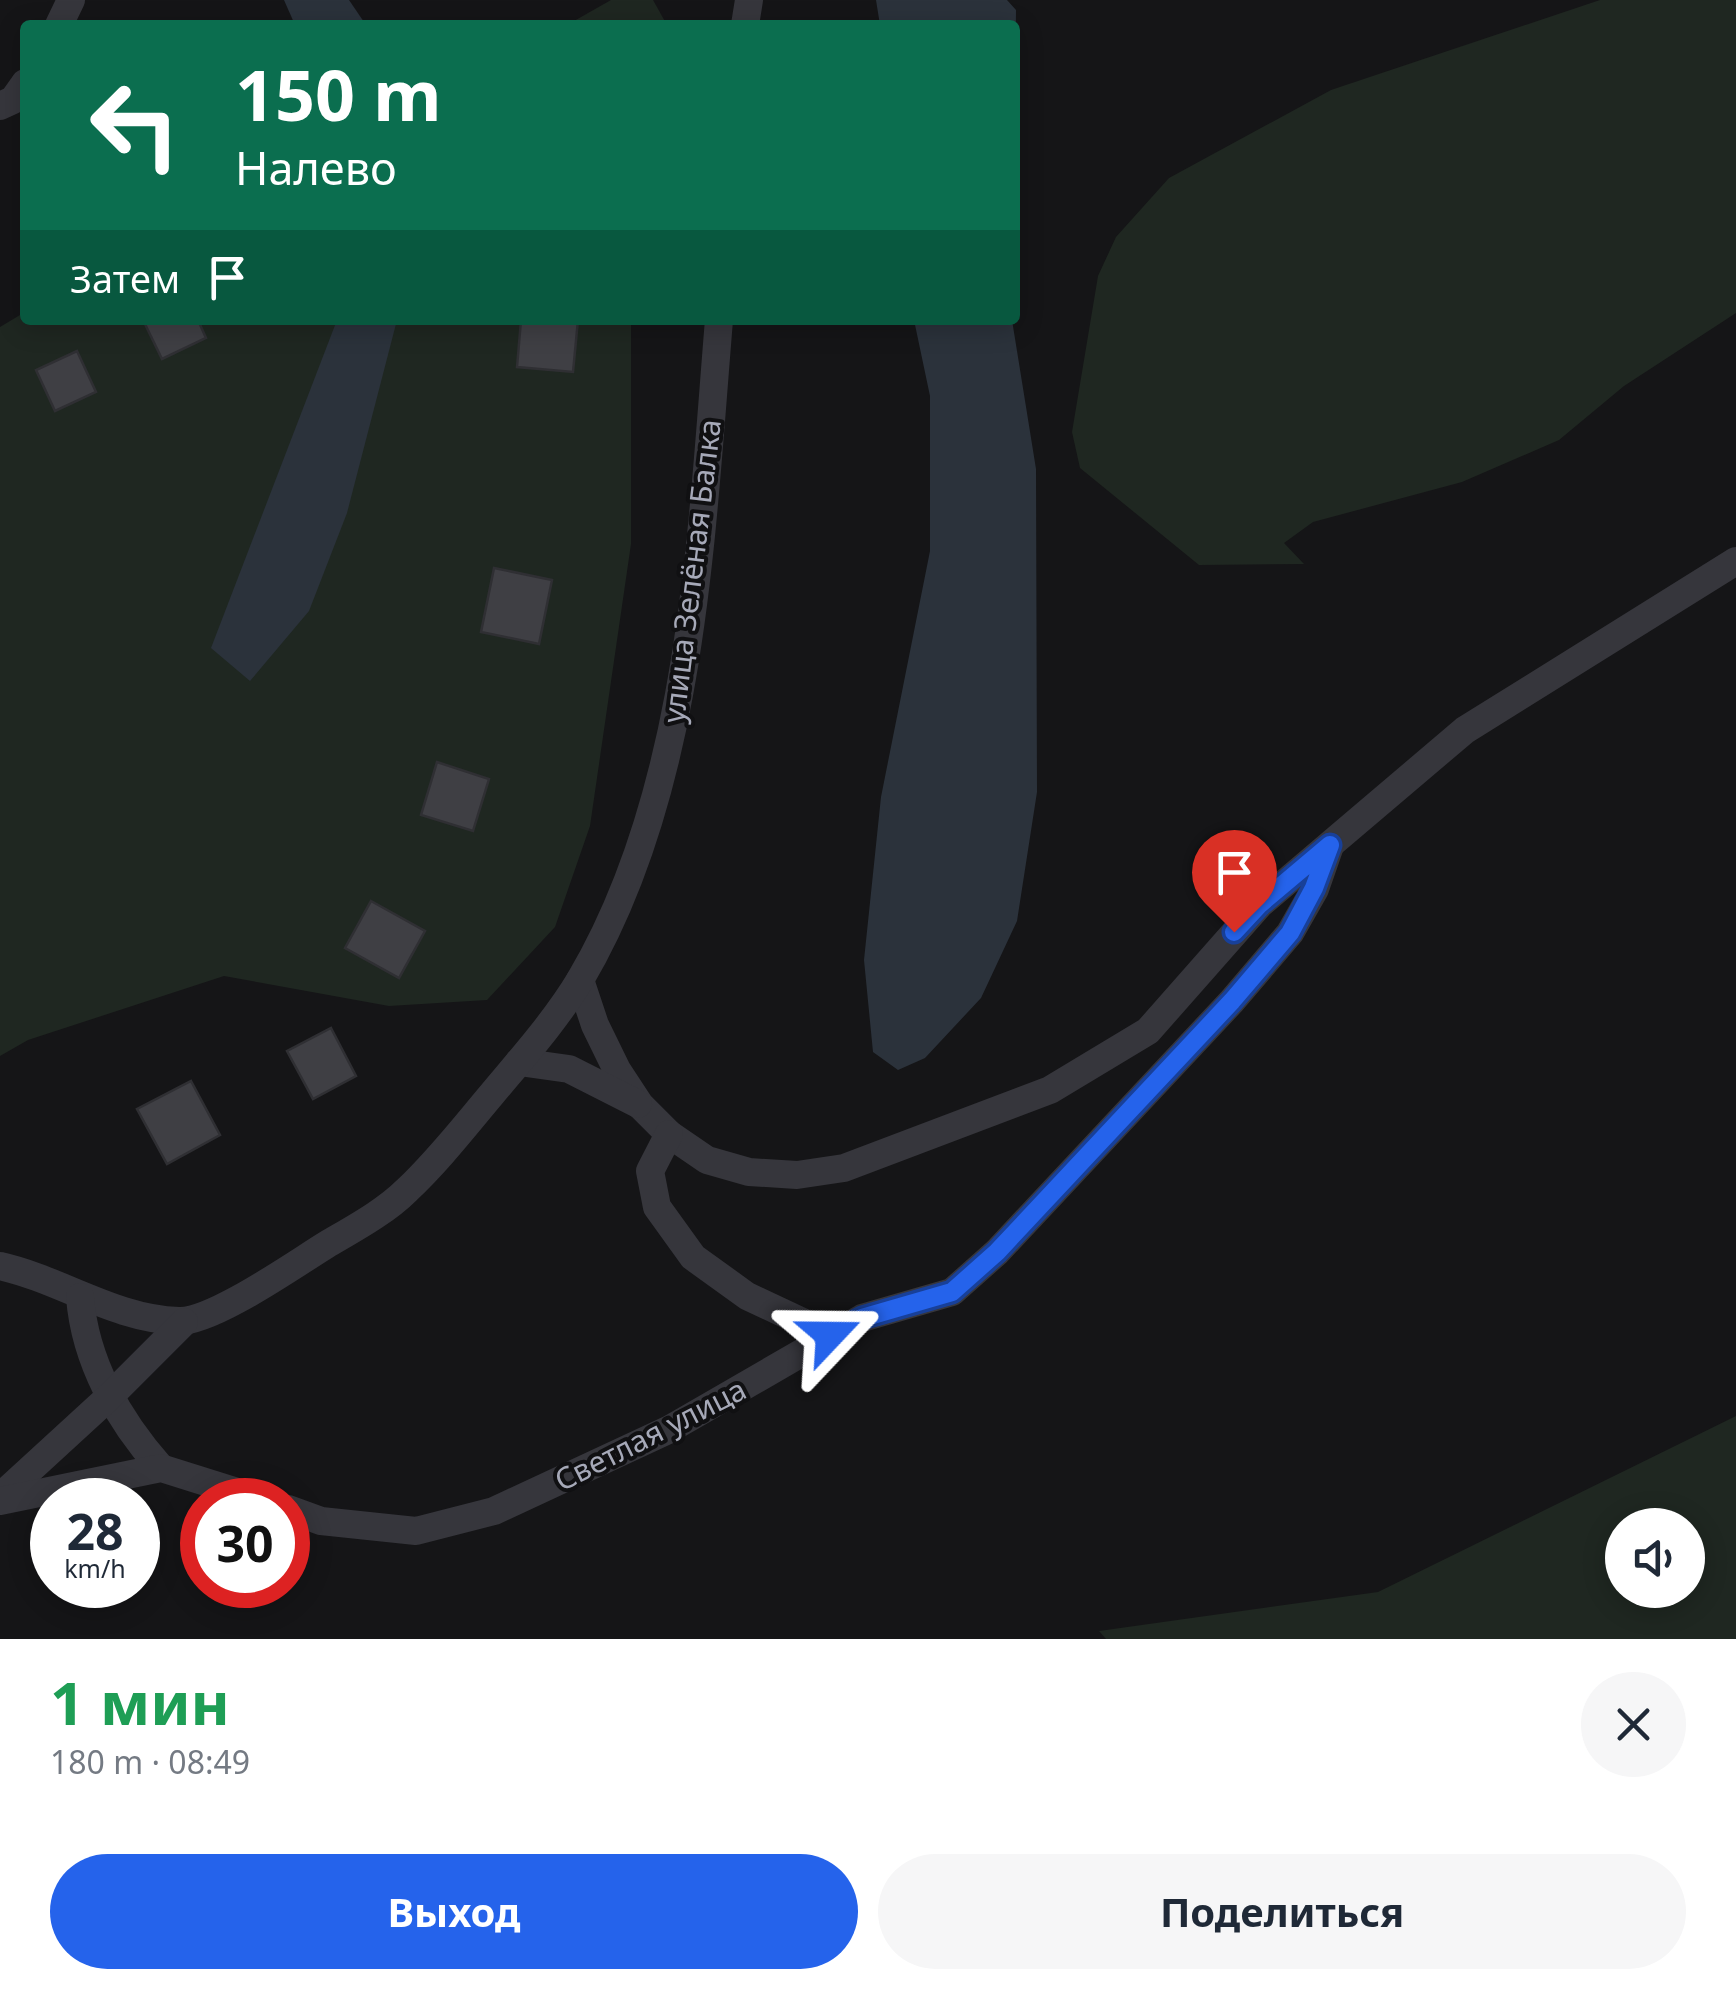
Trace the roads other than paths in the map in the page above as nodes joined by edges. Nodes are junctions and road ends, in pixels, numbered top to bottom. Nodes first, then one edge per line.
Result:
1 (20, 90) edge
2 (0, 106) edge
3 (719, 325) edge
4 (1736, 560) edge
5 (1330, 845) junction
6 (580, 980) junction
7 (519, 1062) junction
8 (640, 1105) junction
9 (669, 1134) junction
10 (0, 1266) edge
11 (80, 1297) junction
12 (184, 1322) junction
13 (830, 1335) junction
14 (109, 1397) junction
15 (161, 1468) junction
16 (193, 1478) edge
17 (0, 1499) edge
18 (310, 1517) edge

1 - 2 street
3 - 6 street, улица Зелёная Балка
4 - 5 street
5 - 9 street
5 - 13 street, Светлая улица
6 - 7 street, улица Зелёная Балка
6 - 8 street
7 - 8 street
7 - 12 street, улица Зелёная Балка
8 - 9 street
9 - 13 street
10 - 11 street
11 - 12 street
11 - 14 street
12 - 14 street
13 - 18 street, Светлая улица
14 - 15 street
14 - 17 street
15 - 16 street
15 - 17 street

